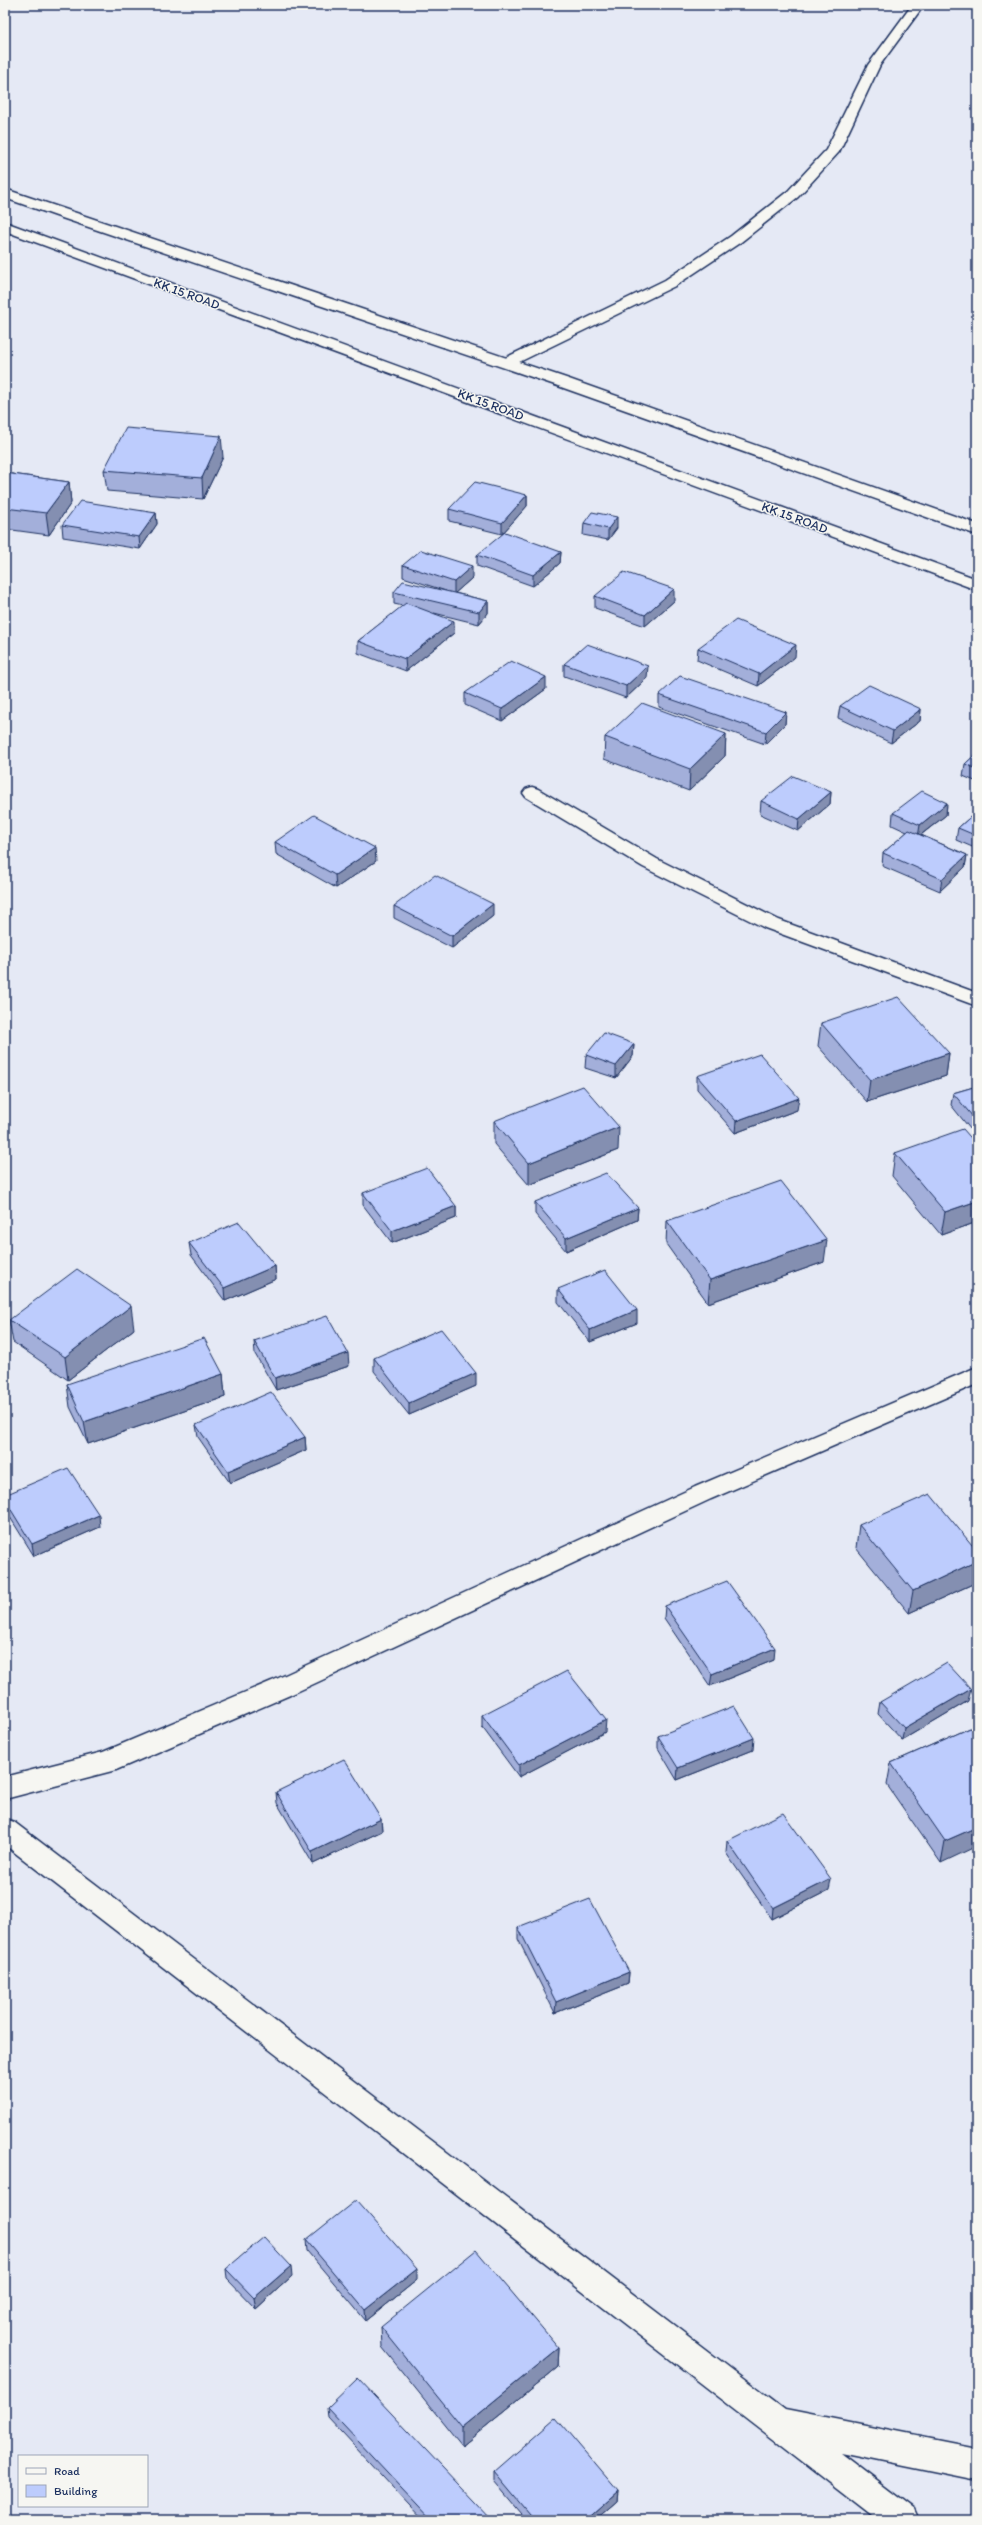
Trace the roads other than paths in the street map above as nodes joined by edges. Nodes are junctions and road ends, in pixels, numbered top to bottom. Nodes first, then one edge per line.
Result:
1 (918, 5) edge
2 (5, 193) edge
3 (5, 226) edge
4 (506, 362) junction
5 (977, 530) edge
6 (977, 585) edge
7 (532, 794) dead end
8 (977, 1000) edge
9 (977, 1375) edge
10 (5, 1788) edge
11 (5, 1830) edge
12 (780, 2423) junction
13 (977, 2464) edge
14 (904, 2520) edge

1 - 4 main road
2 - 4 main road
3 - 6 main road, KK 15 ROAD
4 - 5 main road
7 - 8 main road
9 - 10 main road
11 - 12 main road
12 - 13 main road
12 - 14 main road

